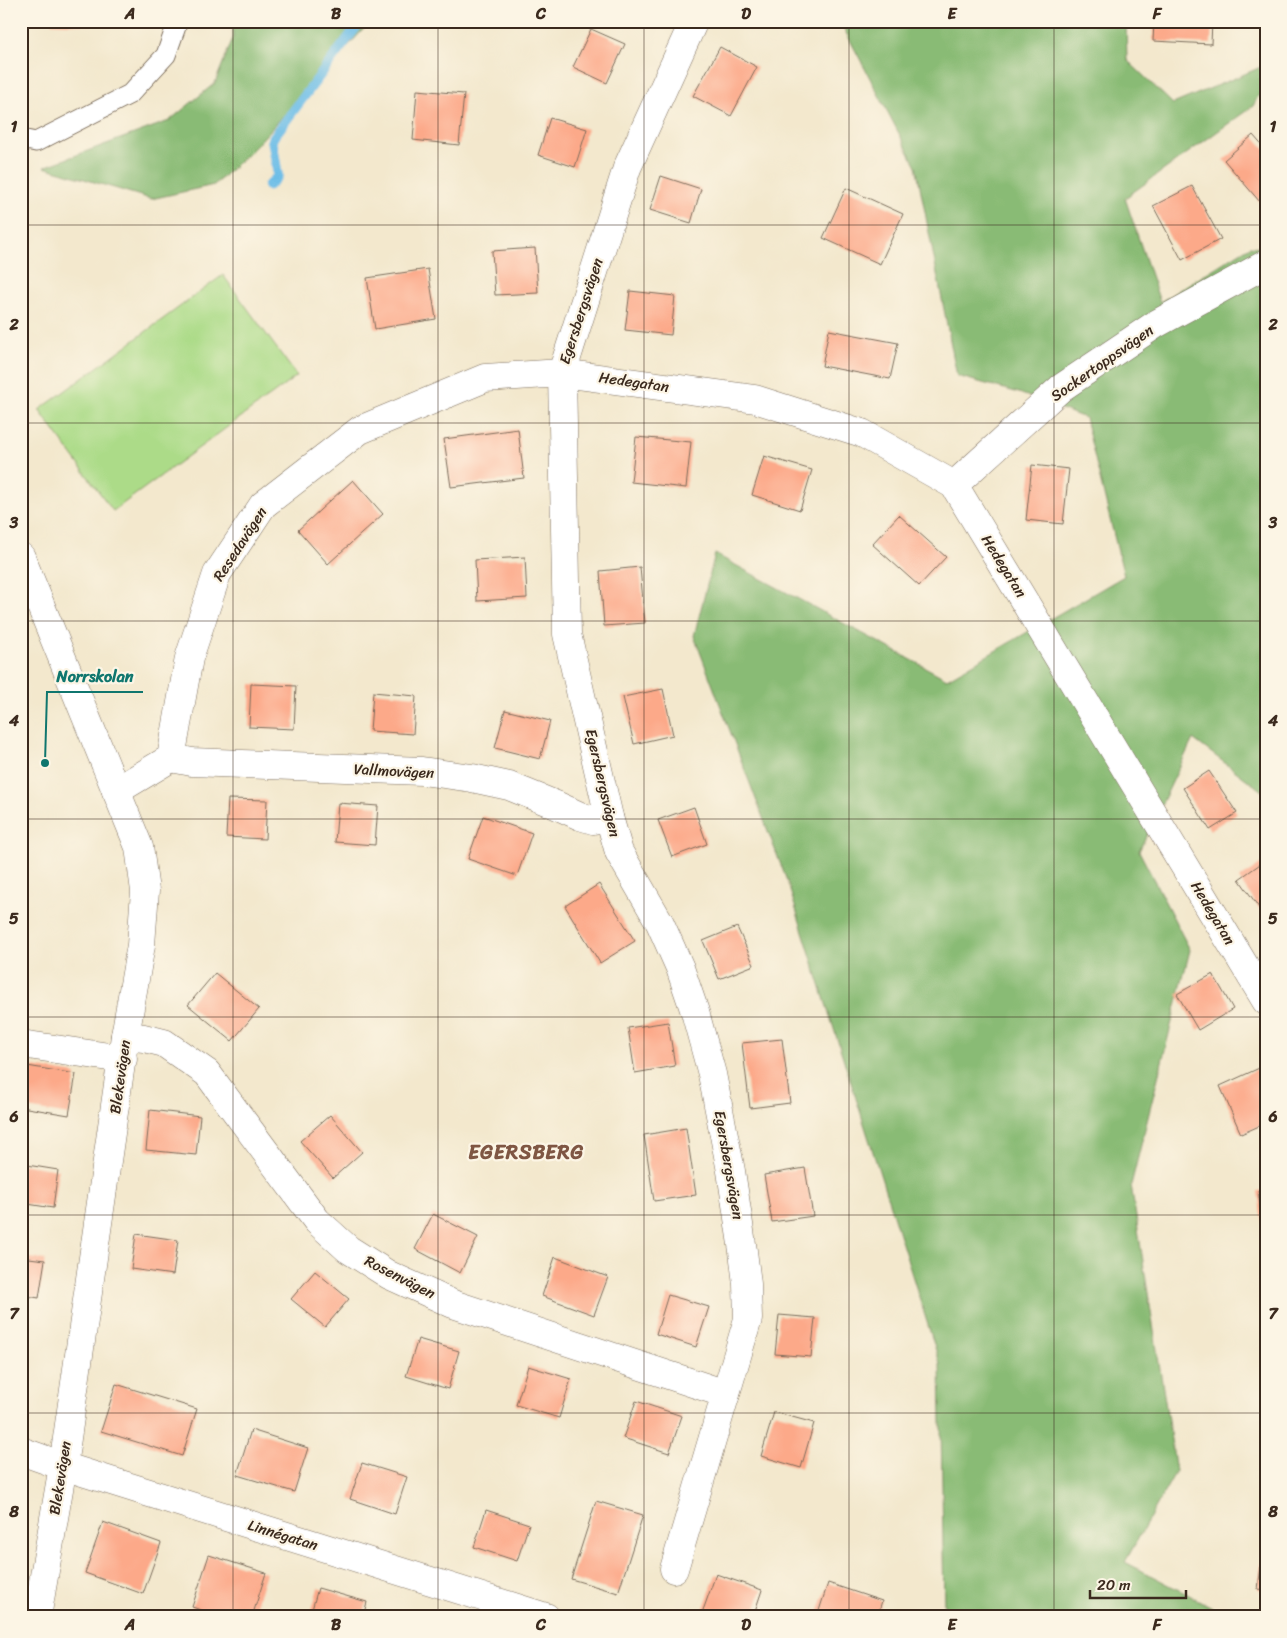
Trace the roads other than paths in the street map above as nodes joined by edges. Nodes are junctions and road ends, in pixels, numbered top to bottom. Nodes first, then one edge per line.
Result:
1 (178, 21) edge
2 (694, 21) edge
3 (21, 139) edge
4 (1265, 267) edge
5 (562, 373) junction
6 (954, 484) junction
7 (21, 557) edge
8 (171, 758) junction
9 (116, 790) junction
10 (609, 817) junction
11 (1266, 1001) edge
12 (21, 1044) edge
13 (124, 1048) junction
14 (726, 1394) junction
15 (21, 1451) edge
16 (62, 1466) junction
17 (674, 1569) dead end
18 (37, 1617) edge
19 (546, 1617) edge

1 - 3 lane
2 - 5 street, Egersbergsvägen
4 - 6 street, Sockertoppsvägen
5 - 6 street, Hedegatan
5 - 8 street, Resedavägen
5 - 10 street, Egersbergsvägen
6 - 11 street, Hedegatan
7 - 9 street, Blekevägen
8 - 9 street
8 - 10 street, Vallmovägen
9 - 13 street, Blekevägen
10 - 14 street, Egersbergsvägen
12 - 13 street, Rosenvägen
13 - 14 street, Rosenvägen
13 - 16 street, Blekevägen
14 - 17 street, Egersbergsvägen
15 - 16 street, Linnégatan
16 - 18 street, Blekevägen
16 - 19 street, Linnégatan

